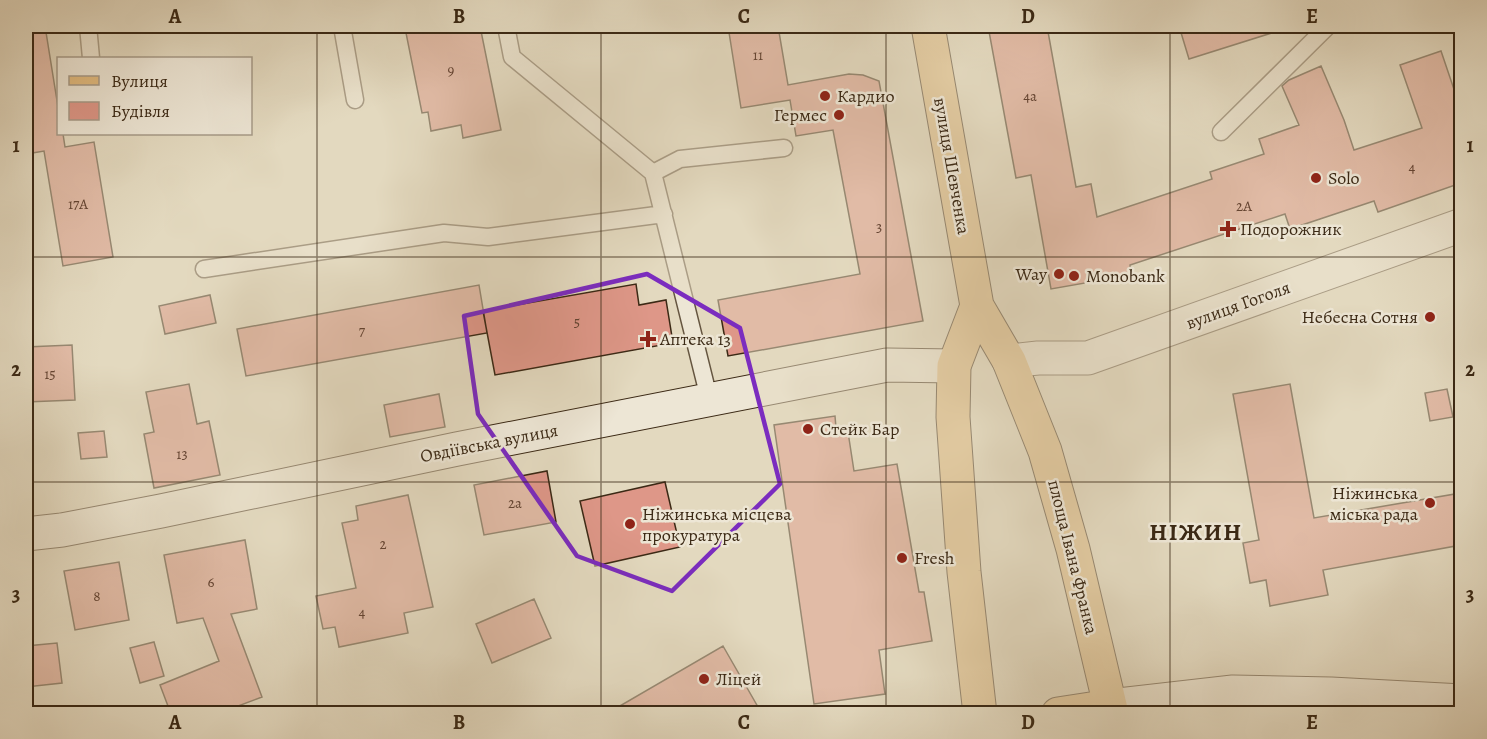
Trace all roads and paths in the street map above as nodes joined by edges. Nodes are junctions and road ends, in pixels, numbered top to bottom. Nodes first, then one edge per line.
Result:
1 (88, 26) edge
2 (342, 26) edge
3 (506, 26) edge
4 (928, 26) edge
5 (1328, 26) edge
6 (92, 57) edge
7 (354, 100) dead end
8 (1221, 132) dead end
9 (784, 148) dead end
10 (653, 173) junction
11 (664, 214) junction
12 (1461, 225) edge
13 (204, 269) dead end
14 (977, 306) junction
15 (1009, 361) junction
16 (954, 366) junction
17 (708, 398) junction
18 (26, 534) edge
19 (1461, 701) edge
20 (1111, 710) edge
21 (980, 714) edge
22 (1058, 714) edge

1 - 6 lane
2 - 7 lane
3 - 10 lane
4 - 14 main road, вулиця Шевченка
5 - 8 lane
9 - 10 lane
10 - 11 lane
11 - 13 lane
11 - 17 lane
12 - 15 main road, вулиця Гоголя
14 - 15 main road, площа Івана Франка
14 - 16 main road
15 - 16 main road
15 - 20 main road, площа Івана Франка
16 - 17 main road, Овдіївська вулиця
16 - 21 main road
17 - 18 main road, Овдіївська вулиця
19 - 20 main road
20 - 22 main road

